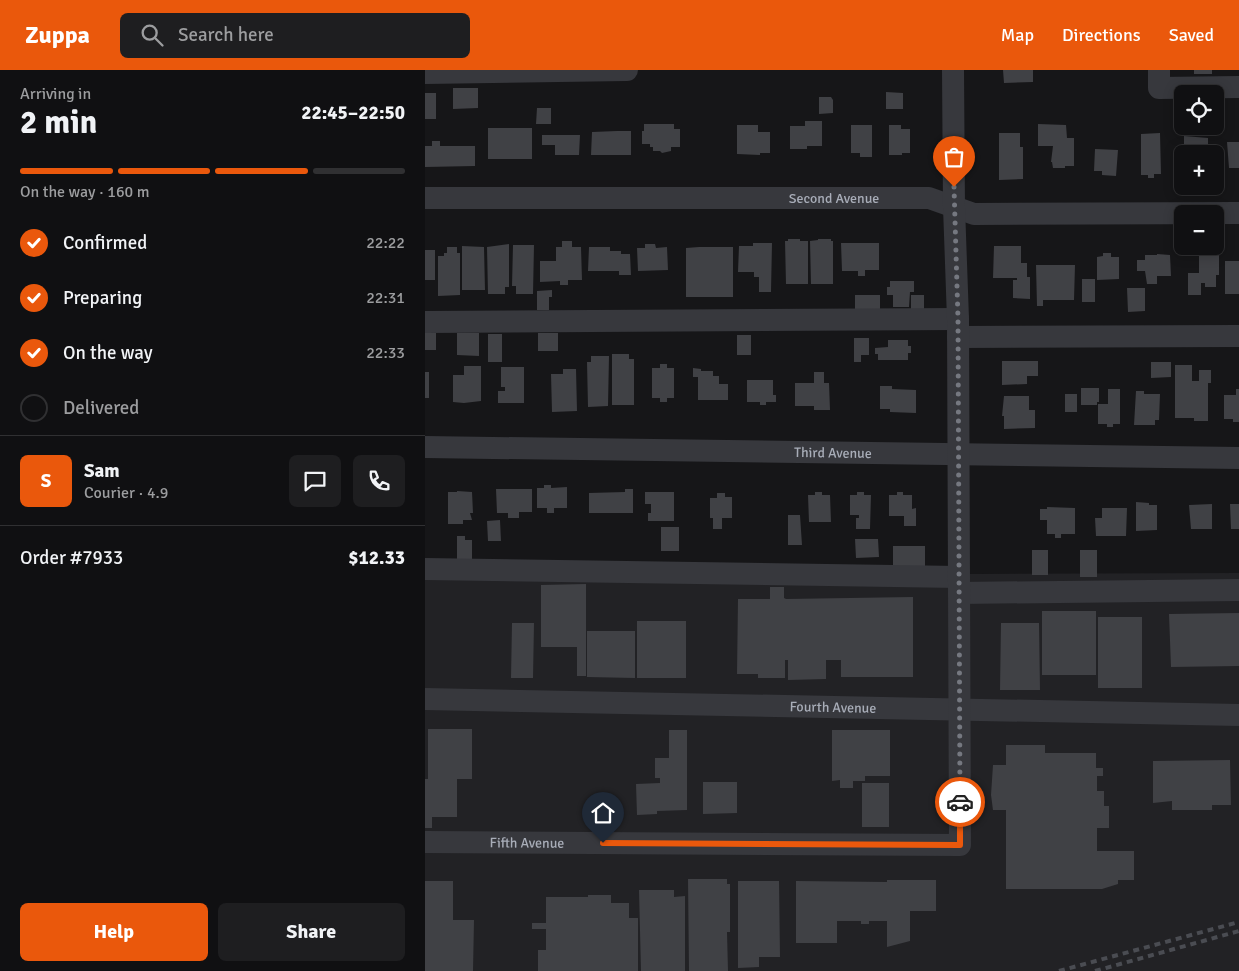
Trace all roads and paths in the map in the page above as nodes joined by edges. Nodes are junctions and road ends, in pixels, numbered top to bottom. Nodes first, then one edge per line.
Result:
1 (627, 70) edge
2 (953, 70) edge
3 (1159, 70) edge
4 (425, 73) edge
5 (1239, 87) edge
6 (425, 198) edge
7 (954, 207) junction
8 (1239, 213) edge
9 (425, 322) edge
10 (958, 328) junction
11 (1239, 336) edge
12 (425, 447) edge
13 (959, 455) junction
14 (1239, 458) edge
15 (425, 568) edge
16 (959, 585) junction
17 (1239, 590) edge
18 (425, 699) edge
19 (960, 709) junction
20 (1239, 715) edge
21 (425, 842) edge

1 - 4 street
2 - 7 street
3 - 5 street
6 - 7 street, Second Avenue
7 - 8 street, Second Avenue
7 - 10 street
9 - 10 street
10 - 11 street
10 - 13 street
12 - 13 street, Third Avenue
13 - 14 street, Third Avenue
13 - 16 street
15 - 16 street
16 - 17 street
16 - 19 street
18 - 19 street, Fourth Avenue
19 - 20 street, Fourth Avenue
19 - 21 street, Fifth Avenue

